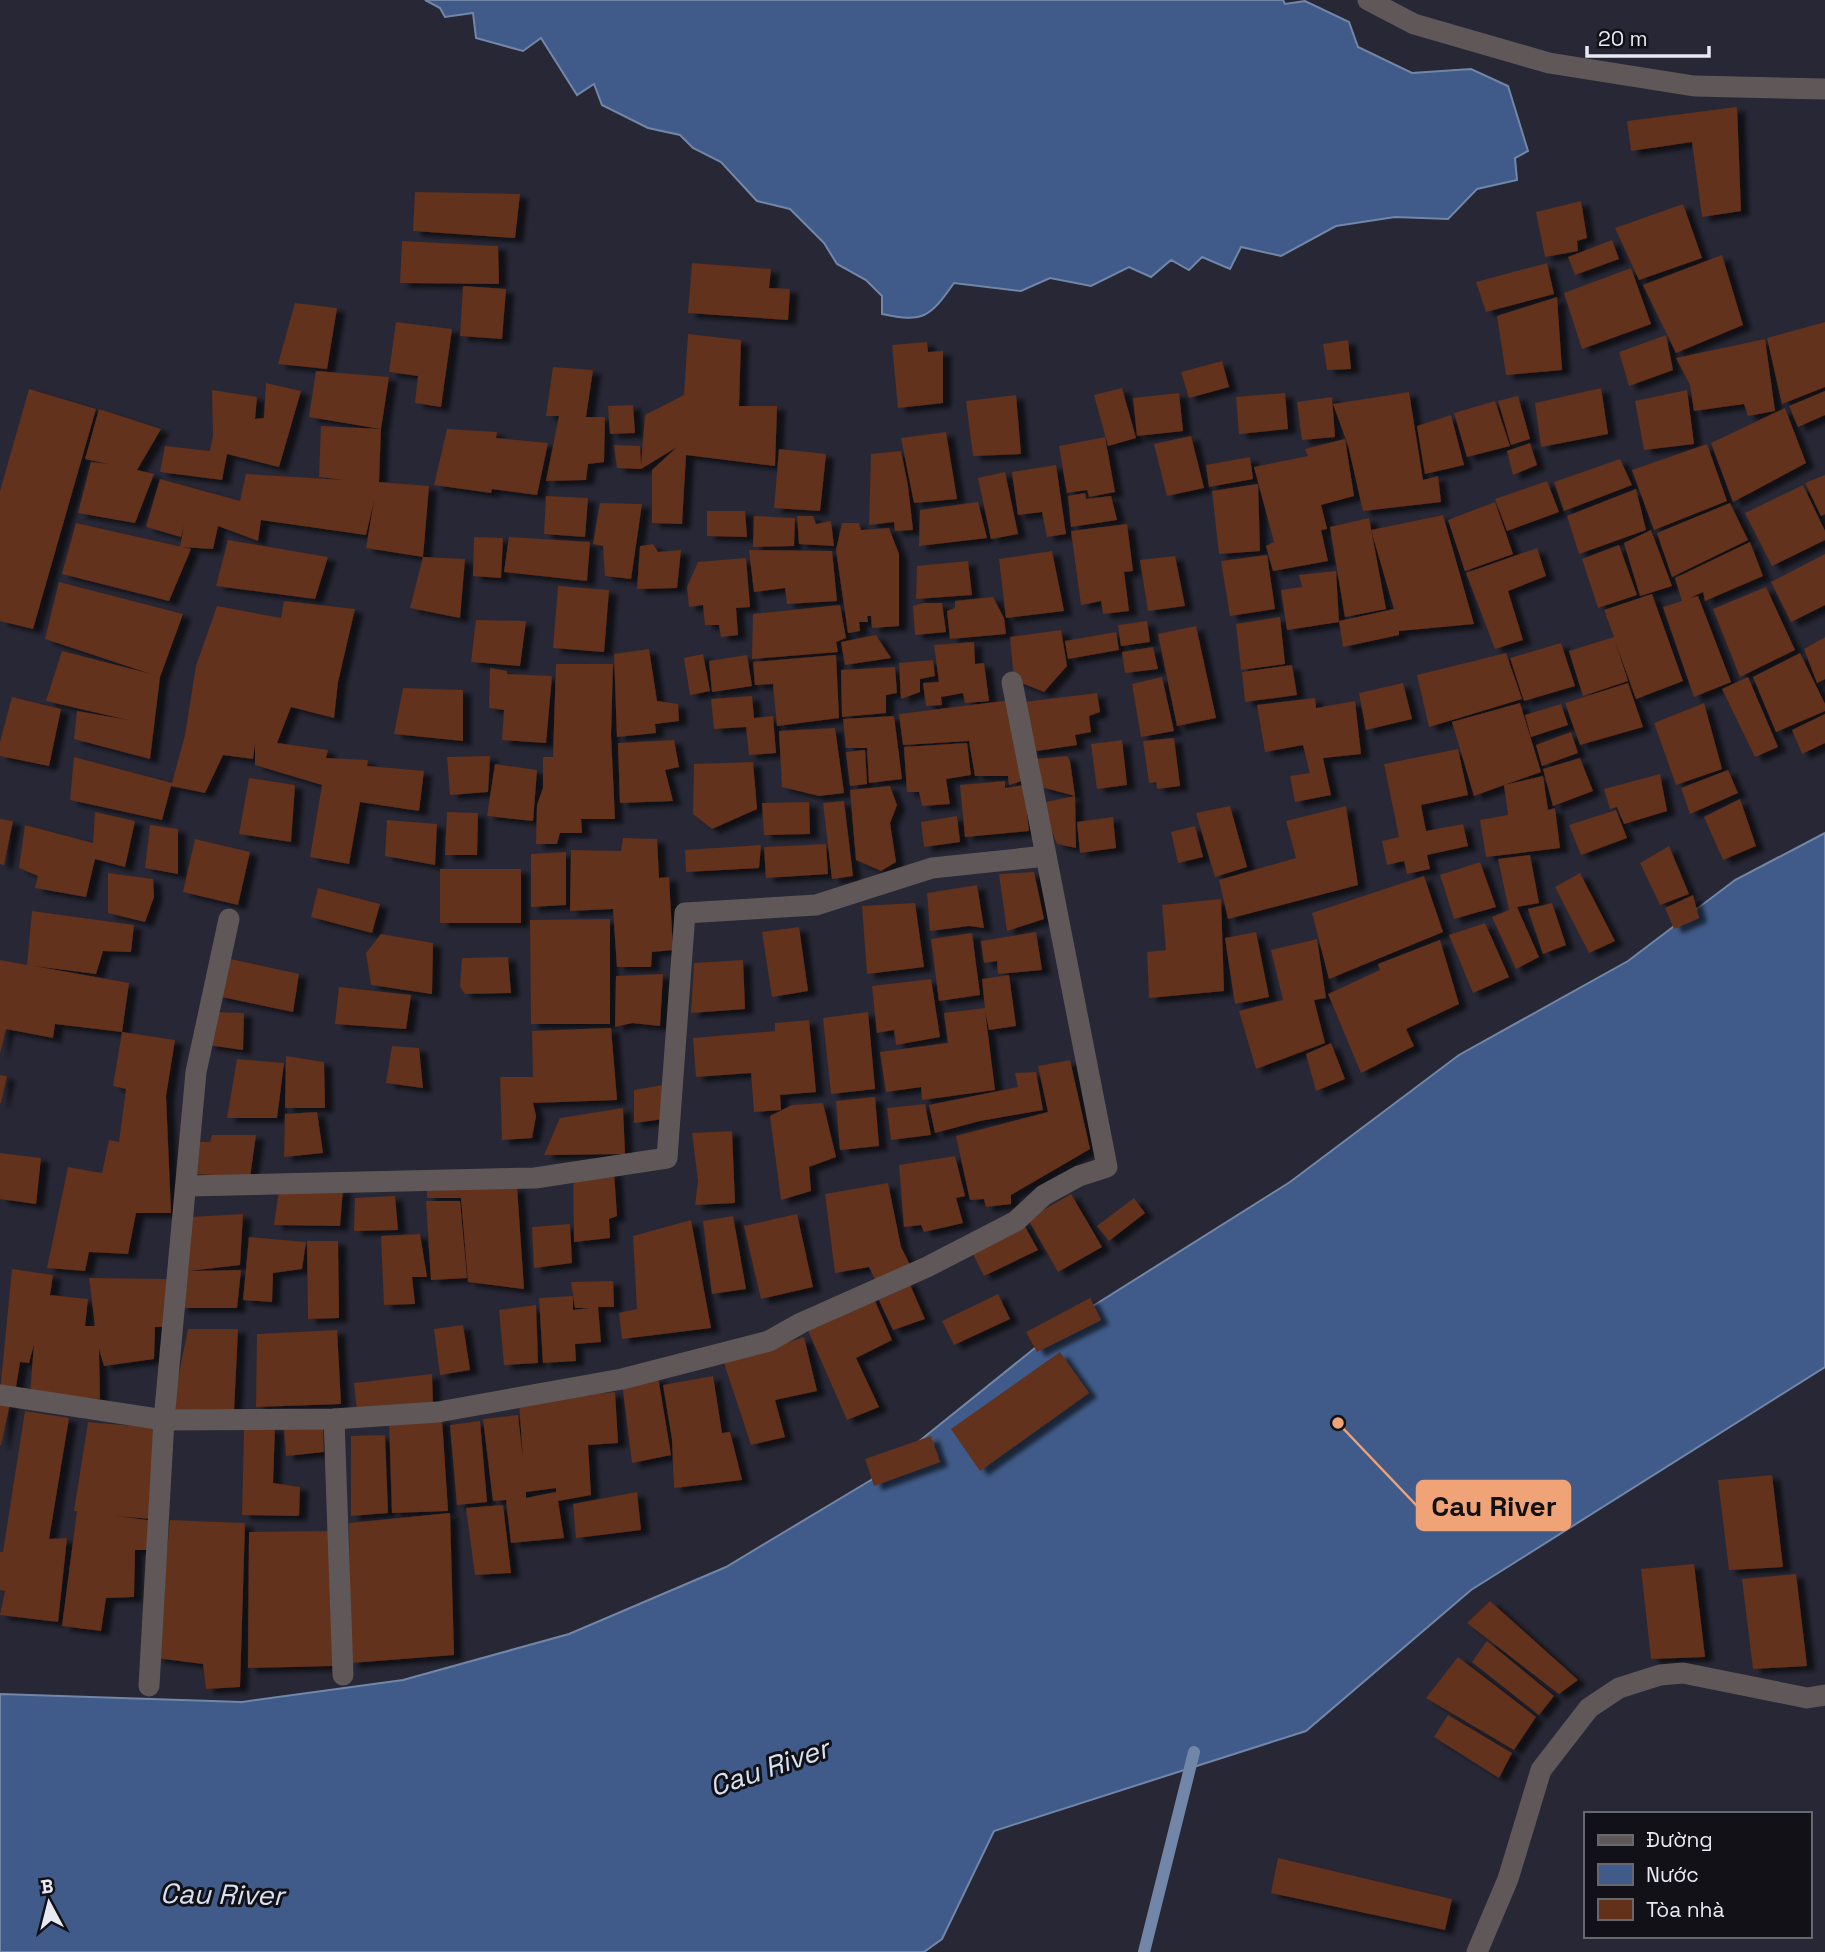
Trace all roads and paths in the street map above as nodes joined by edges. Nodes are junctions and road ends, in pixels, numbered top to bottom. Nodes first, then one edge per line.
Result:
1 (1368, 0) edge
2 (1825, 89) edge
3 (1012, 682) dead end
4 (1046, 856) junction
5 (229, 919) dead end
6 (187, 1186) junction
7 (0, 1395) edge
8 (334, 1419) junction
9 (164, 1420) junction
10 (343, 1675) dead end
11 (149, 1686) dead end
12 (1825, 1695) edge
13 (1477, 1952) edge

1 - 2 street
3 - 4 street
4 - 6 street
4 - 8 street
5 - 6 street
6 - 9 street
7 - 9 street
8 - 9 street
8 - 10 street
9 - 11 street
12 - 13 street

